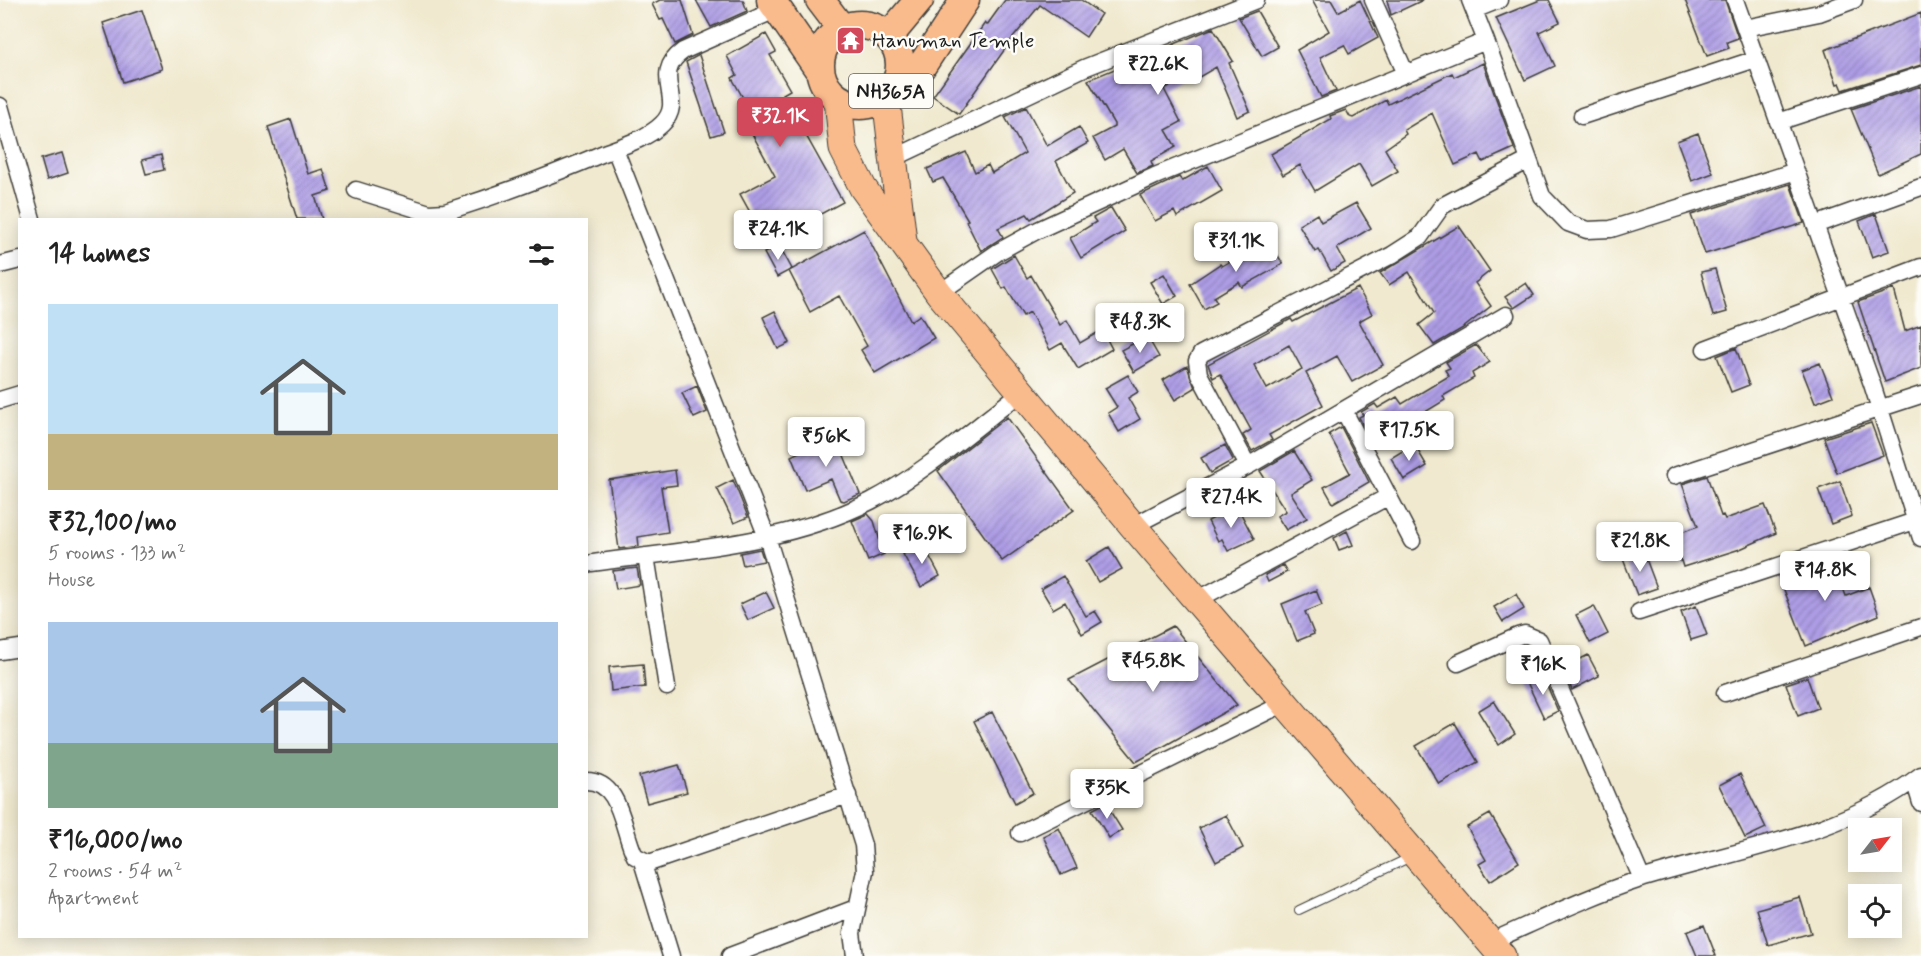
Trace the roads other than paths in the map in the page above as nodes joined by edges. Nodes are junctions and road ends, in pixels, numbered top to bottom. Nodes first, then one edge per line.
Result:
1 (820, 0) edge
2 (919, 0) edge
3 (965, 0) edge
4 (1256, 0) edge
5 (1372, 0) edge
6 (1499, 0) edge
7 (1735, 0) edge
8 (1854, 0) edge
9 (773, 5) edge
10 (1472, 5) edge
11 (1745, 28) junction
12 (842, 29) junction
13 (889, 36) junction
14 (1486, 41) junction
15 (1756, 59) junction
16 (820, 71) junction
17 (1406, 74) junction
18 (1921, 75) edge
19 (891, 91) junction
20 (838, 99) junction
21 (1582, 116) dead end
22 (2, 117) edge
23 (1778, 122) junction
24 (615, 149) junction
25 (892, 159) junction
26 (1528, 160) junction
27 (1796, 171) junction
28 (1921, 188) edge
29 (356, 190) dead end
30 (32, 218) edge
31 (1815, 225) junction
32 (904, 246) junction
33 (18, 260) edge
34 (0, 265) edge
35 (1921, 267) edge
36 (939, 293) junction
37 (1840, 296) junction
38 (1506, 315) dead end
39 (1705, 349) dead end
40 (1023, 392) junction
41 (18, 395) edge
42 (1921, 395) edge
43 (0, 400) edge
44 (1880, 410) junction
45 (1344, 411) junction
46 (1248, 466) junction
47 (1674, 476) dead end
48 (1389, 496) junction
49 (1918, 520) edge
50 (1133, 526) junction
51 (767, 537) junction
52 (1921, 538) edge
53 (1412, 541) dead end
54 (646, 556) junction
55 (588, 564) edge
56 (1197, 600) junction
57 (1639, 612) dead end
58 (1921, 627) edge
59 (18, 648) edge
60 (0, 651) edge
61 (1458, 663) dead end
62 (667, 687) dead end
63 (1725, 693) dead end
64 (1285, 703) junction
65 (1917, 778) edge
66 (588, 781) edge
67 (848, 795) junction
68 (1921, 803) edge
69 (1020, 833) dead end
70 (1415, 855) junction
71 (642, 861) junction
72 (1642, 879) junction
73 (856, 908) junction
74 (1299, 910) dead end
75 (1496, 949) edge
76 (671, 956) edge
77 (730, 956) edge
78 (855, 956) edge

1 - 12 highway
2 - 13 highway
3 - 19 highway, NH365A
4 - 25 street
5 - 17 street
6 - 10 street
7 - 11 street
8 - 11 street
9 - 16 highway, NH365A
9 - 24 street
10 - 14 street
11 - 15 street
12 - 13 highway
12 - 16 highway, NH365A
13 - 19 highway, NH365A
14 - 17 street
14 - 26 street
15 - 21 street
15 - 23 street
16 - 20 highway, NH365A
17 - 36 street
18 - 23 street
19 - 20 highway, NH365A
19 - 25 main road
20 - 32 main road
22 - 30 street
23 - 27 street
24 - 29 street
24 - 51 street
25 - 32 main road
26 - 27 street
26 - 46 street
27 - 31 street
28 - 31 street
31 - 37 street
32 - 36 main road
33 - 34 street
35 - 37 street
36 - 40 main road
37 - 39 street
37 - 44 street
38 - 45 street
40 - 50 main road
40 - 51 street
41 - 43 street
42 - 44 street
44 - 47 street
44 - 49 street
45 - 46 street
45 - 48 street
46 - 50 street
48 - 53 street
48 - 56 street
49 - 52 street
49 - 57 street
50 - 56 main road
51 - 54 street
51 - 67 street
54 - 55 street
54 - 62 street
56 - 64 main road
58 - 63 street
59 - 60 street
61 - 72 street
64 - 69 street
64 - 70 main road
65 - 68 street
65 - 72 street
66 - 71 street
67 - 71 street
67 - 73 street
70 - 74 lane
70 - 75 main road
71 - 76 street
72 - 75 street
73 - 77 street
73 - 78 street

